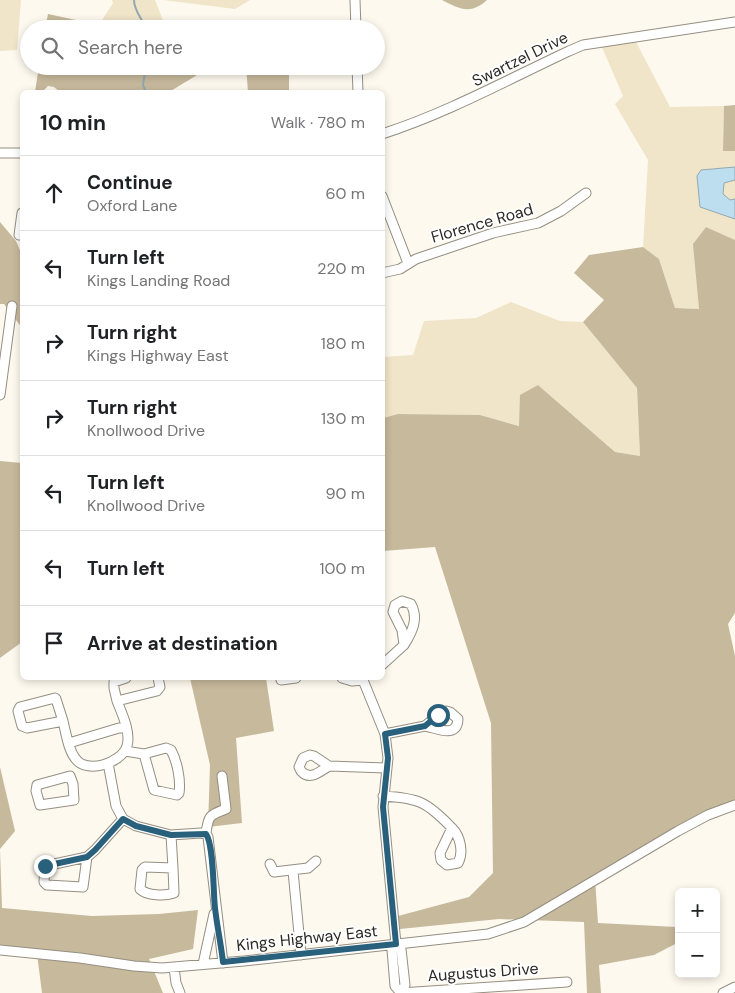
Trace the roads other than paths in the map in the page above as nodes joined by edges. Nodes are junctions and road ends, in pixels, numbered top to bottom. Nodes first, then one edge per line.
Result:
1 (355, 0) edge
2 (356, 20) edge
3 (735, 22) edge
4 (357, 75) edge
5 (358, 90) edge
6 (385, 133) edge
7 (0, 153) edge
8 (20, 153) edge
9 (586, 193) dead end
10 (385, 204) edge
11 (408, 263) junction
12 (385, 272) edge
13 (12, 306) dead end
14 (2, 366) edge
15 (0, 395) edge
16 (404, 645) dead end
17 (385, 662) edge
18 (120, 680) edge
19 (158, 680) edge
20 (365, 680) edge
21 (117, 701) junction
22 (63, 721) junction
23 (425, 726) dead end
24 (126, 728) junction
25 (385, 734) junction
26 (69, 743) junction
27 (125, 751) junction
28 (144, 754) junction
29 (80, 763) junction
30 (108, 763) junction
31 (329, 766) dead end
32 (386, 768) junction
33 (70, 776) junction
34 (222, 776) dead end
35 (384, 796) junction
36 (735, 805) edge
37 (123, 819) junction
38 (452, 828) dead end
39 (206, 834) junction
40 (171, 835) junction
41 (87, 857) junction
42 (316, 862) dead end
43 (270, 864) dead end
44 (173, 868) junction
45 (293, 871) junction
46 (215, 908) junction
47 (396, 944) junction
48 (0, 950) edge
49 (301, 955) junction
50 (223, 962) junction
51 (203, 964) junction
52 (174, 967) junction
53 (567, 982) dead end
54 (544, 983) junction
55 (735, 987) edge
56 (180, 993) edge
57 (400, 993) edge
58 (544, 993) edge
59 (723, 993) edge

1 - 2 street
3 - 6 street, Swartzel Drive
4 - 5 street
7 - 8 street
9 - 11 street, Florence Road
10 - 11 street
11 - 12 street, Florence Road
13 - 14 street
14 - 15 street
16 - 17 street
18 - 21 street
19 - 21 street
20 - 25 street
21 - 24 street
22 - 22 street
22 - 26 street
23 - 25 street
24 - 26 street
24 - 27 street
25 - 32 street
26 - 29 street
27 - 28 street
27 - 30 street
28 - 28 street
29 - 30 street
29 - 33 street
30 - 37 street
31 - 32 street
32 - 35 street
33 - 33 street
34 - 39 street
35 - 38 street
35 - 47 street
36 - 47 street, Kings Highway East
37 - 40 street
37 - 41 street
39 - 40 street
39 - 46 street
40 - 44 street
41 - 41 street
42 - 45 street
43 - 45 street
44 - 44 street
45 - 49 street
46 - 50 street
46 - 51 street
47 - 49 street, Kings Highway East
47 - 57 street
48 - 52 street, Kings Highway East
49 - 50 street, Kings Highway East
50 - 51 street, Kings Highway East
51 - 52 street, Kings Highway East
52 - 56 street
53 - 54 street, Augustus Drive
54 - 57 street, Augustus Drive
54 - 58 street
55 - 59 street

